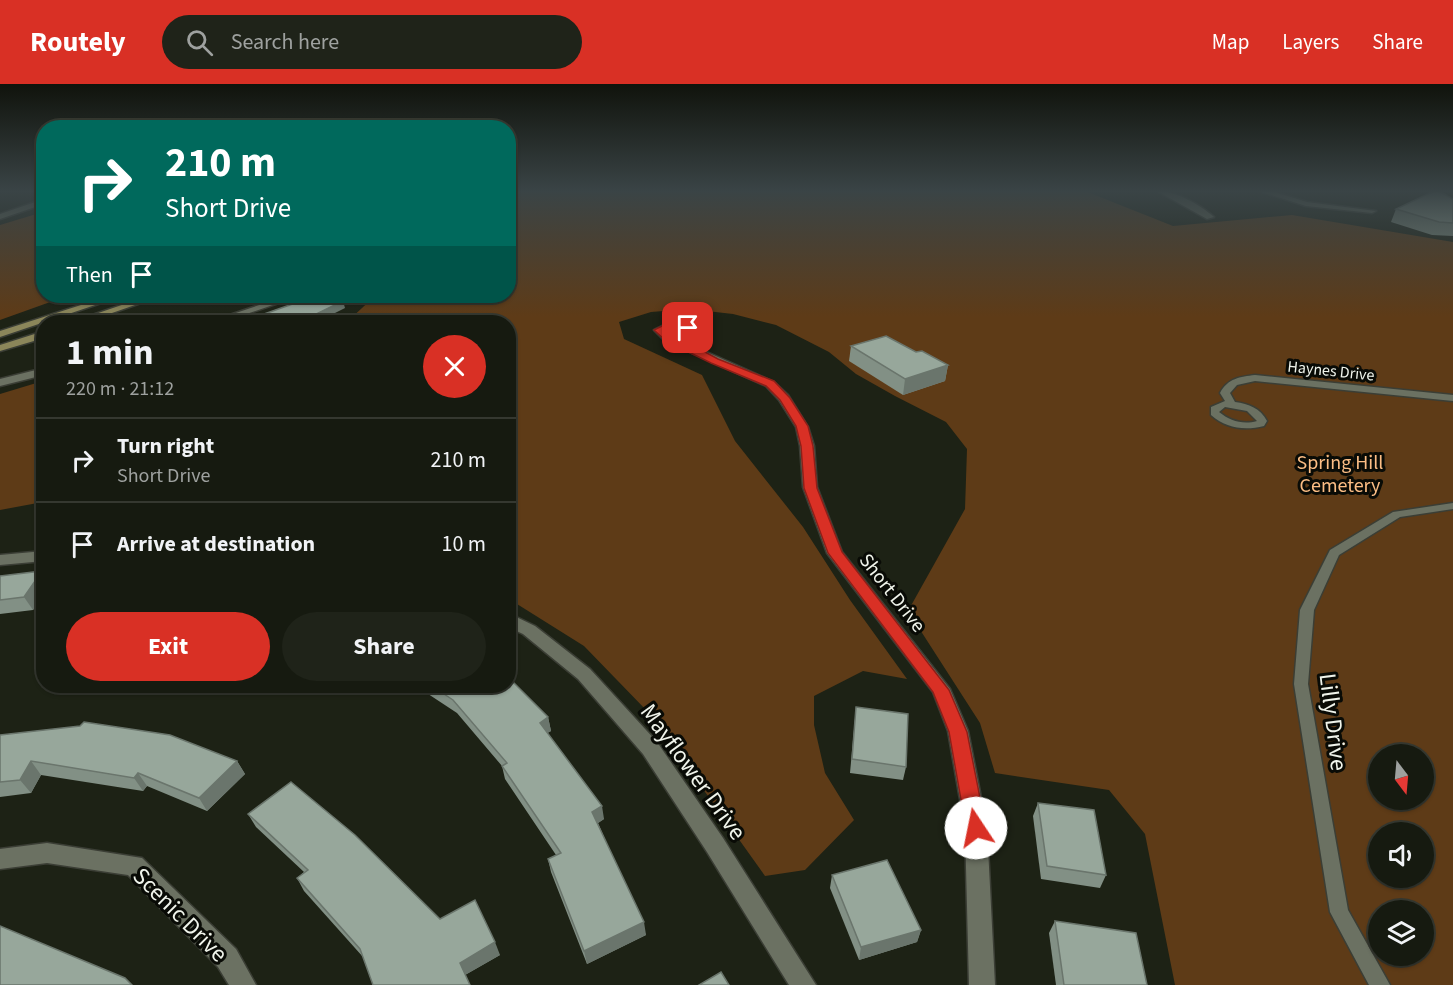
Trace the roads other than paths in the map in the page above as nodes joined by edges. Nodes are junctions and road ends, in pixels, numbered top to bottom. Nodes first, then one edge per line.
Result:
1 (95, 303) edge
2 (135, 303) edge
3 (272, 303) edge
4 (58, 315) edge
5 (98, 315) edge
6 (236, 315) edge
7 (36, 322) edge
8 (688, 328) dead end
9 (0, 334) edge
10 (36, 337) edge
11 (0, 348) edge
12 (36, 373) edge
13 (0, 384) edge
14 (1453, 398) edge
15 (1231, 404) dead end
16 (1453, 506) edge
17 (36, 557) edge
18 (0, 560) edge
19 (516, 623) edge
20 (0, 859) edge
21 (243, 985) edge
22 (803, 985) edge
23 (982, 985) edge
24 (1380, 985) edge

1 - 4 main road
2 - 5 main road
3 - 6 street
7 - 9 main road
8 - 23 street, Short Drive
10 - 11 main road
12 - 13 street
14 - 15 lane, Haynes Drive
16 - 24 lane, Lilly Drive
17 - 18 street
19 - 22 street, Mayflower Drive
20 - 21 street, Scenic Drive

